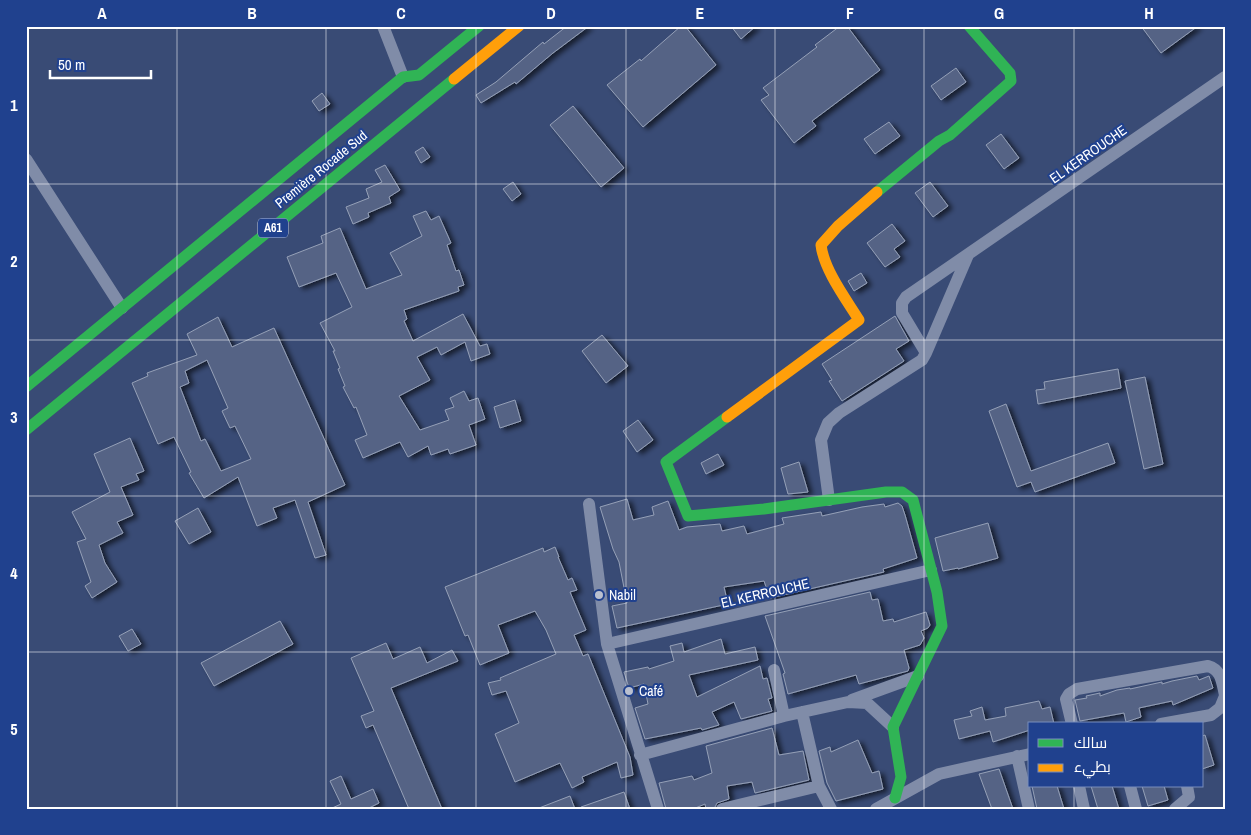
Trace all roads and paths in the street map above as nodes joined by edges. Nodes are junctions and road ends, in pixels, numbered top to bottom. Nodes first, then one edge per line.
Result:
1 (383, 26) edge
2 (479, 26) edge
3 (519, 26) edge
4 (969, 26) edge
5 (403, 77) junction
6 (1225, 77) edge
7 (26, 159) edge
8 (968, 255) junction
9 (122, 308) junction
10 (926, 353) junction
11 (26, 387) edge
12 (26, 430) edge
13 (829, 500) junction
14 (589, 504) dead end
15 (931, 570) junction
16 (607, 644) junction
17 (774, 670) dead end
18 (918, 676) junction
19 (1225, 696) edge
20 (848, 702) junction
21 (802, 712) junction
22 (784, 716) junction
23 (1072, 722) edge
24 (1174, 722) edge
25 (893, 727) junction
26 (640, 755) junction
27 (1024, 755) edge
28 (819, 786) junction
29 (1079, 788) edge
30 (1131, 788) edge
31 (1187, 788) edge
32 (895, 798) junction
33 (658, 809) edge
34 (722, 809) edge
35 (831, 809) edge
36 (876, 809) edge
37 (1029, 809) edge
38 (1084, 809) edge
39 (1136, 809) edge
40 (1175, 809) edge

1 - 5 street
2 - 5 main road, Première Rocade Sud / A61
3 - 12 main road, Première Rocade Sud / A61
4 - 13 main road
5 - 9 main road, Première Rocade Sud / A61
6 - 8 street, EL KERROUCHE
7 - 9 street
8 - 10 street
8 - 10 street, EL KERROUCHE
9 - 11 main road, Première Rocade Sud / A61
10 - 13 street
13 - 15 main road
14 - 16 street
15 - 16 street, EL KERROUCHE
15 - 18 main road
16 - 26 street
17 - 22 street
18 - 20 street
18 - 25 main road
19 - 23 street
19 - 24 street
20 - 21 street
20 - 25 street
21 - 22 street
21 - 28 street
22 - 26 street
25 - 32 main road
26 - 33 street
27 - 32 street
27 - 37 street
28 - 34 street
28 - 35 street
29 - 38 street
30 - 39 street
31 - 40 street
32 - 36 street

